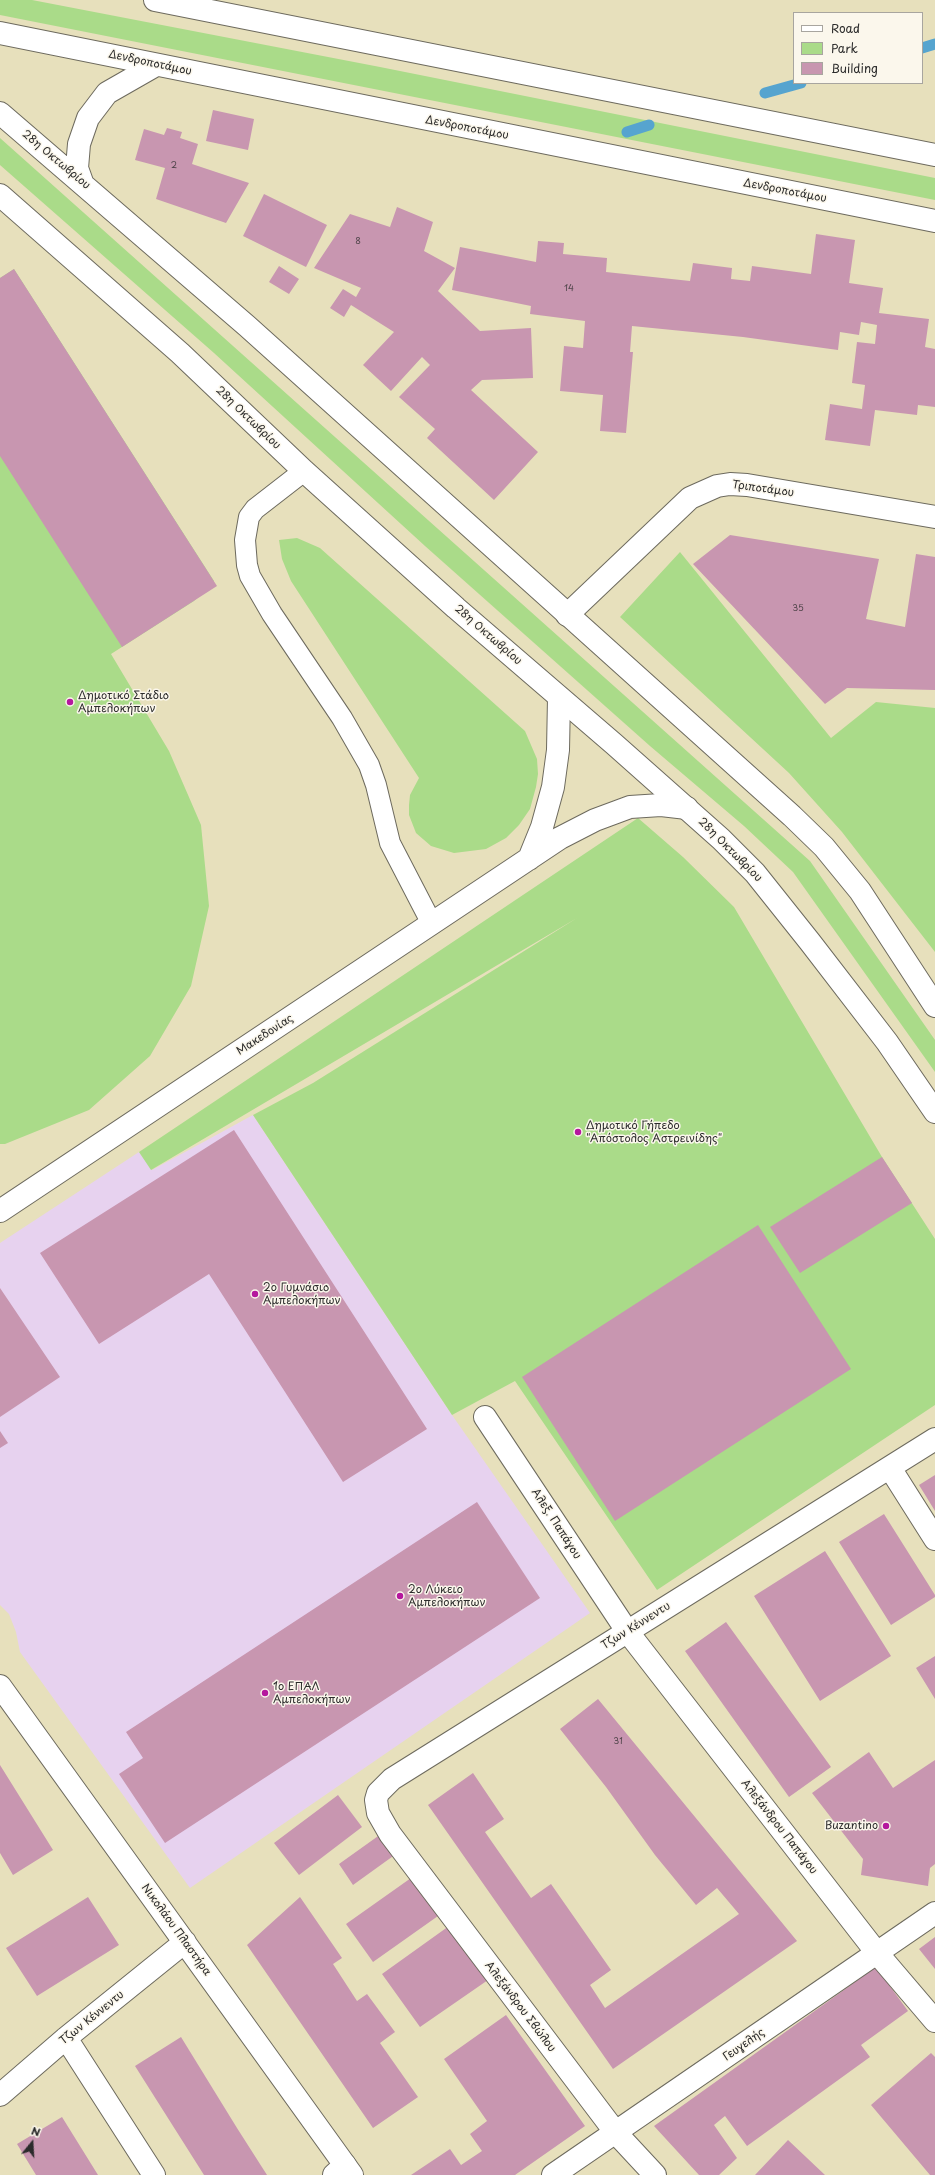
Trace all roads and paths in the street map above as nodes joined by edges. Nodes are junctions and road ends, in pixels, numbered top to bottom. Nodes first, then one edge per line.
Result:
1 (155, 0) edge
2 (0, 33) edge
3 (156, 65) junction
4 (0, 113) edge
5 (935, 154) edge
6 (82, 182) junction
7 (0, 195) edge
8 (935, 221) edge
9 (304, 471) junction
10 (935, 518) edge
11 (567, 615) junction
12 (559, 698) junction
13 (687, 808) junction
14 (529, 859) junction
15 (432, 924) junction
16 (935, 1006) edge
17 (935, 1112) edge
18 (0, 1211) edge
19 (485, 1416) dead end
20 (935, 1440) edge
21 (890, 1468) junction
22 (935, 1539) edge
23 (627, 1631) junction
24 (0, 1686) edge
25 (390, 1834) joint
26 (935, 1913) edge
27 (185, 1942) junction
28 (877, 1953) junction
29 (935, 2021) edge
30 (66, 2038) junction
31 (1, 2091) edge
32 (616, 2133) junction
33 (344, 2172) edge
34 (154, 2175) edge
35 (553, 2175) edge
36 (655, 2175) edge

1 - 5 street
2 - 3 street, Δενδροποτάμου
3 - 6 street
3 - 8 street, Δενδροποτάμου
4 - 6 street, 28η Οκτωβρίου
6 - 11 street, 28η Οκτωβρίου
7 - 9 street, 28η Οκτωβρίου
9 - 12 street, 28η Οκτωβρίου
9 - 15 lane
10 - 11 street, Τριποτάμου
11 - 16 street, 28η Οκτωβρίου
12 - 13 street, 28η Οκτωβρίου
12 - 14 street
13 - 14 street, Μακεδονίας
13 - 17 street, 28η Οκτωβρίου
14 - 15 street, Μακεδονίας
15 - 18 street, Μακεδονίας
19 - 23 street, Αλεξ. Παπάγου
20 - 21 street, Τζων Κέννεντυ
21 - 22 street
21 - 23 street, Τζων Κέννεντυ
23 - 25 street, Τζων Κέννεντυ
23 - 28 street, Αλεξάνδρου Παπάγου
24 - 27 street, Νικολάου Πλαστήρα
25 - 32 street, Αλεξάνδρου Σβώλου
26 - 28 street, Γευγελής
27 - 30 street, Τζων Κέννεντυ
27 - 33 street, Νικολάου Πλαστήρα
28 - 29 street, Αλεξάνδρου Παπάγου
28 - 32 street, Γευγελής
30 - 31 street, Τζων Κέννεντυ
30 - 34 street
32 - 35 street, Γευγελής
32 - 36 street, Αλεξάνδρου Σβώλου

